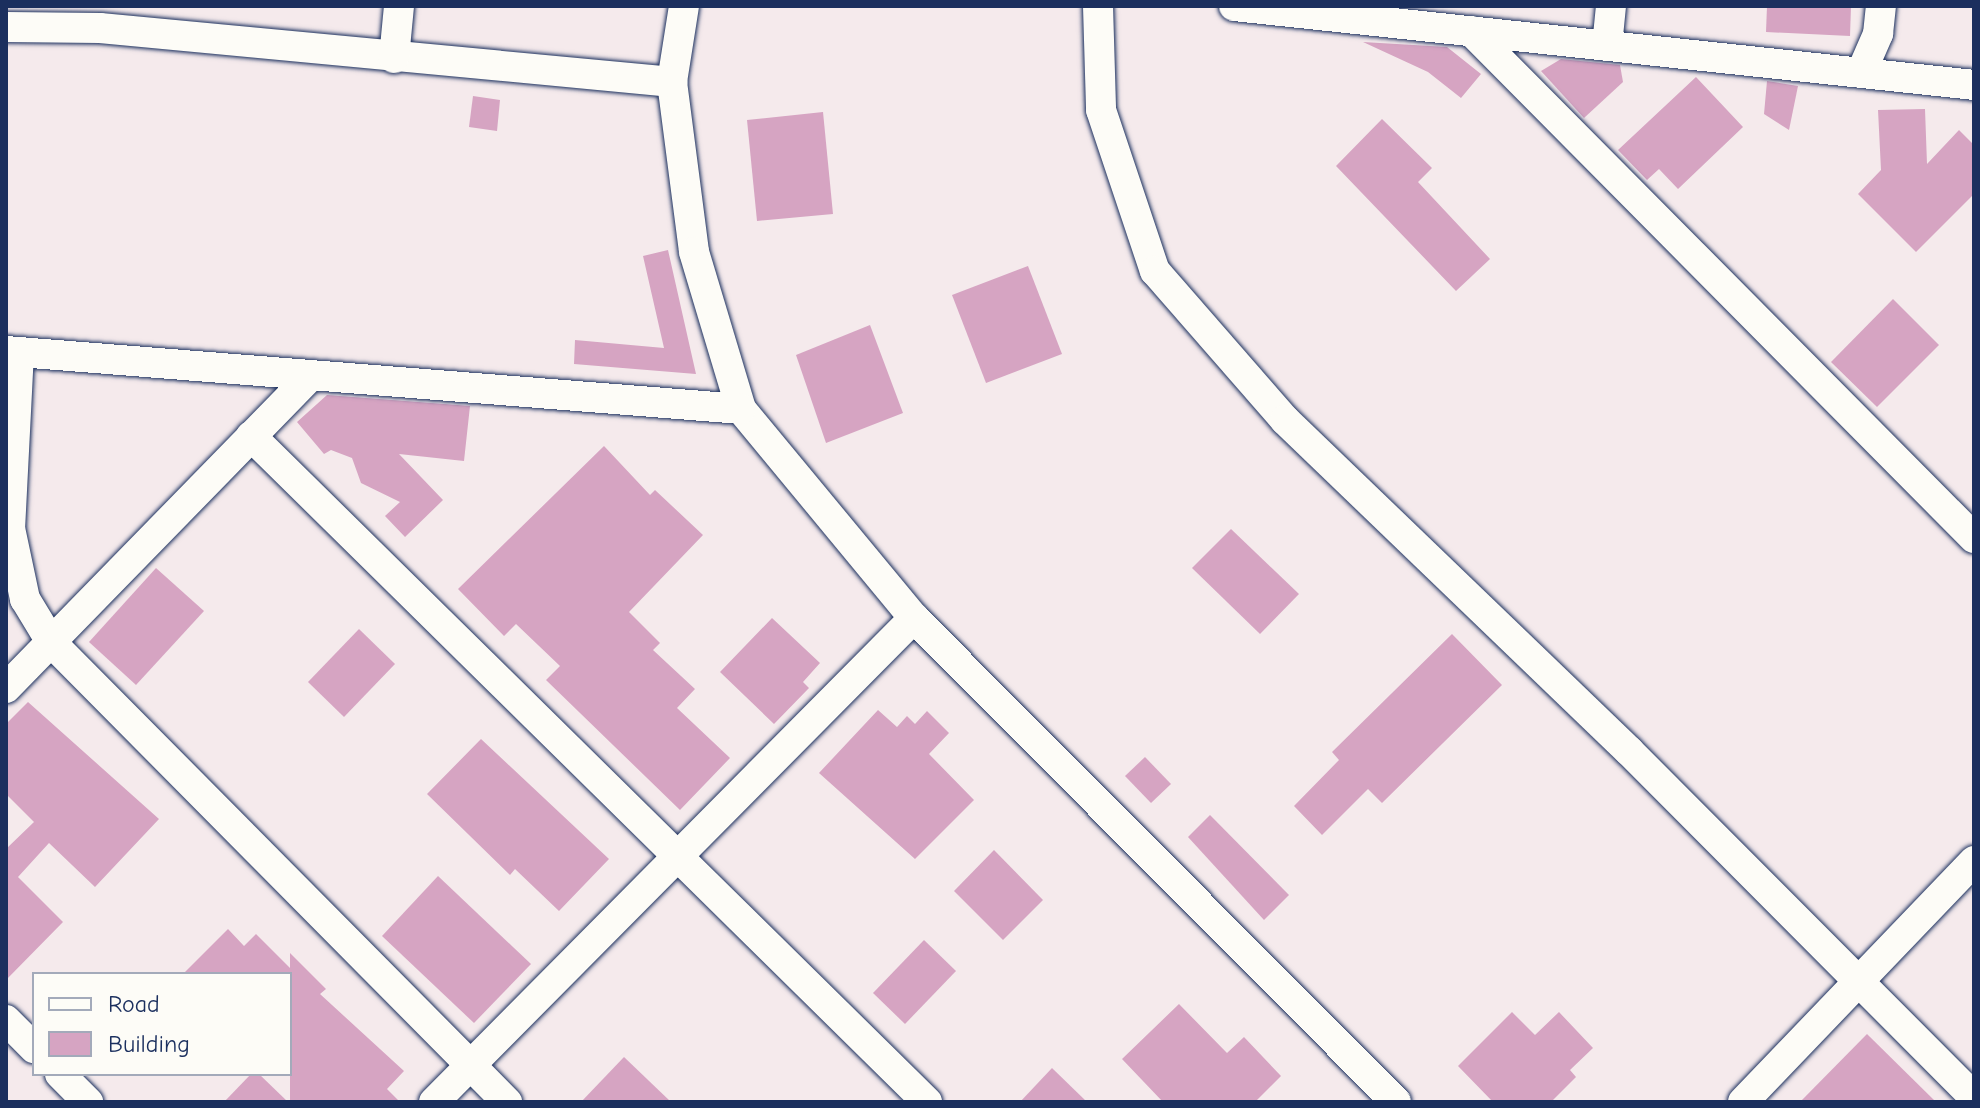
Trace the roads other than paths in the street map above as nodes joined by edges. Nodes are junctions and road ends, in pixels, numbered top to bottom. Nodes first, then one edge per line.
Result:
1 (399, 6) edge
2 (684, 6) edge
3 (1098, 6) edge
4 (1234, 6) edge
5 (1611, 6) edge
6 (1881, 6) edge
7 (1373, 14) edge
8 (72, 18) edge
9 (6, 27) edge
10 (1471, 31) junction
11 (1607, 46) junction
12 (394, 58) junction
13 (1861, 73) junction
14 (672, 82) junction
15 (1974, 85) edge
16 (12, 351) edge
17 (309, 377) junction
18 (741, 409) junction
19 (251, 436) junction
20 (1974, 538) edge
21 (914, 618) junction
22 (51, 642) junction
23 (6, 688) edge
24 (676, 859) junction
25 (1974, 861) edge
26 (1855, 982) junction
27 (6, 1020) edge
28 (32, 1046) edge
29 (470, 1066) junction
30 (62, 1076) edge
31 (1974, 1097) edge
32 (88, 1102) edge
33 (434, 1102) edge
34 (507, 1102) edge
35 (927, 1102) edge
36 (1396, 1102) edge
37 (1743, 1102) edge

1 - 12 street
2 - 14 street
3 - 26 street
4 - 7 street
5 - 11 street
6 - 13 street
7 - 10 street
8 - 9 street
8 - 12 street
10 - 11 street
10 - 20 street
11 - 13 street
12 - 14 street
13 - 15 street
14 - 18 street
16 - 17 street
16 - 22 street
17 - 18 street
17 - 19 street
18 - 21 street
19 - 22 street
19 - 24 street
21 - 24 street
21 - 36 street
22 - 23 street
22 - 29 street
24 - 29 street
24 - 35 street
25 - 26 street
26 - 31 street
26 - 37 street
27 - 28 street
29 - 33 street
29 - 34 street
30 - 32 street

